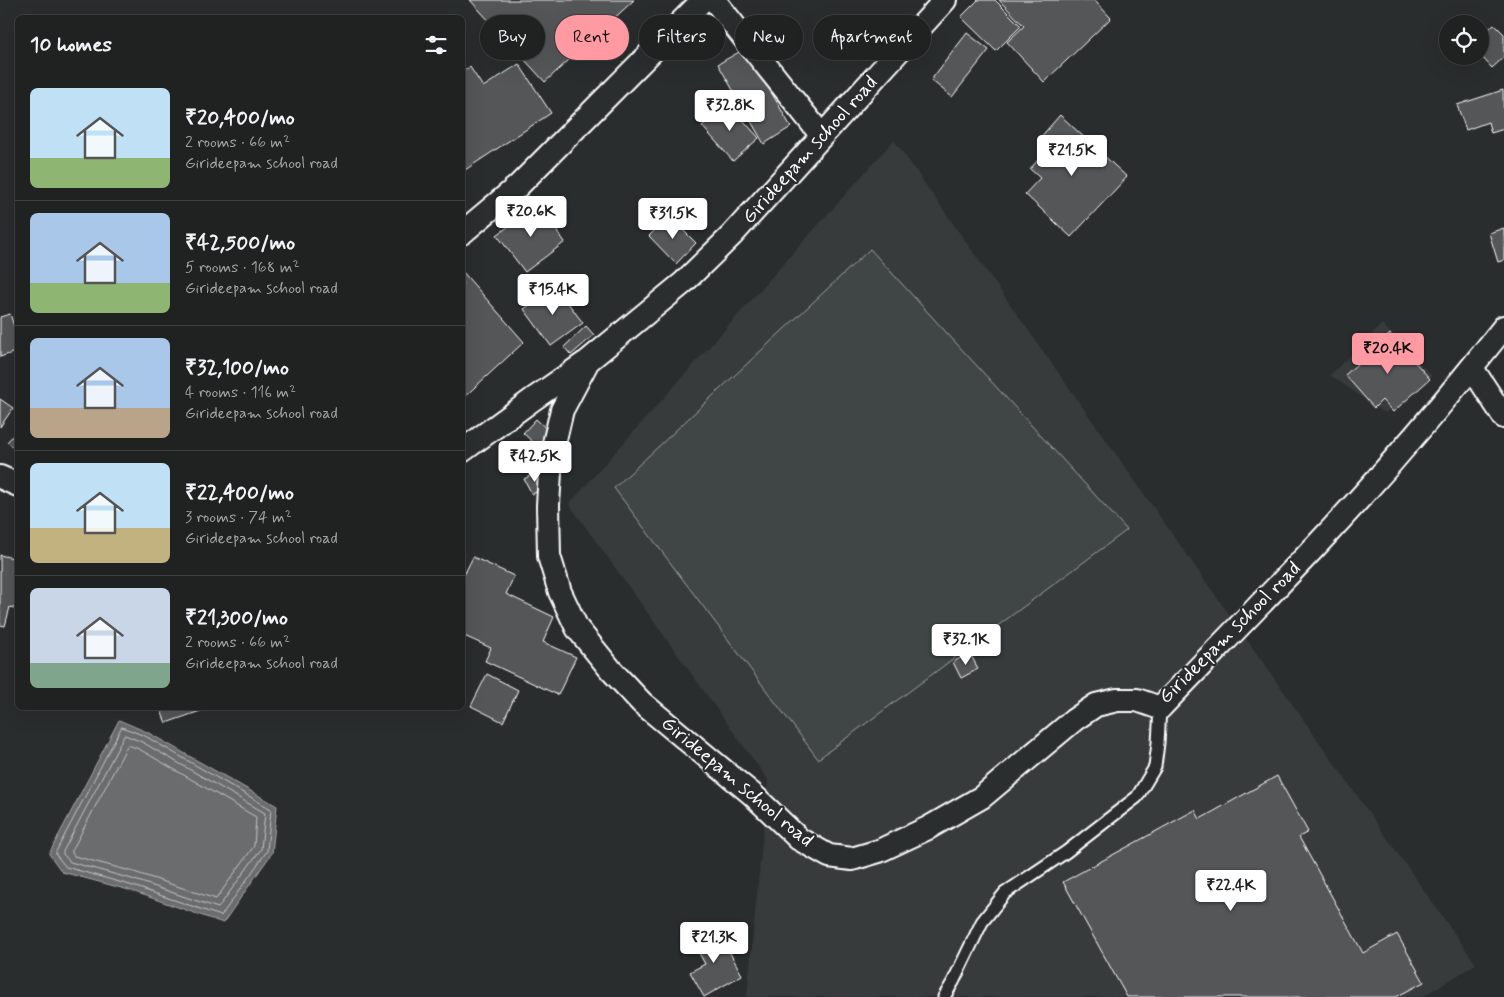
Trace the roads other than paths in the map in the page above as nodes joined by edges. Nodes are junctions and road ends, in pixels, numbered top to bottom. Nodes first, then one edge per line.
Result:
1 (703, 0) edge
2 (714, 0) edge
3 (946, 0) edge
4 (822, 136) junction
5 (465, 230) edge
6 (1504, 328) edge
7 (588, 361) junction
8 (1472, 368) junction
9 (1504, 416) edge
10 (465, 449) edge
11 (0, 477) edge
12 (15, 484) edge
13 (1160, 708) junction
14 (944, 997) edge

1 - 5 street
2 - 4 street
3 - 4 street, Girideepam school road
4 - 7 street, Girideepam school road
6 - 8 street, Girideepam school road
7 - 10 street
7 - 13 street, Girideepam school road
8 - 9 street
8 - 13 street, Girideepam school road
11 - 12 street
13 - 14 lane

